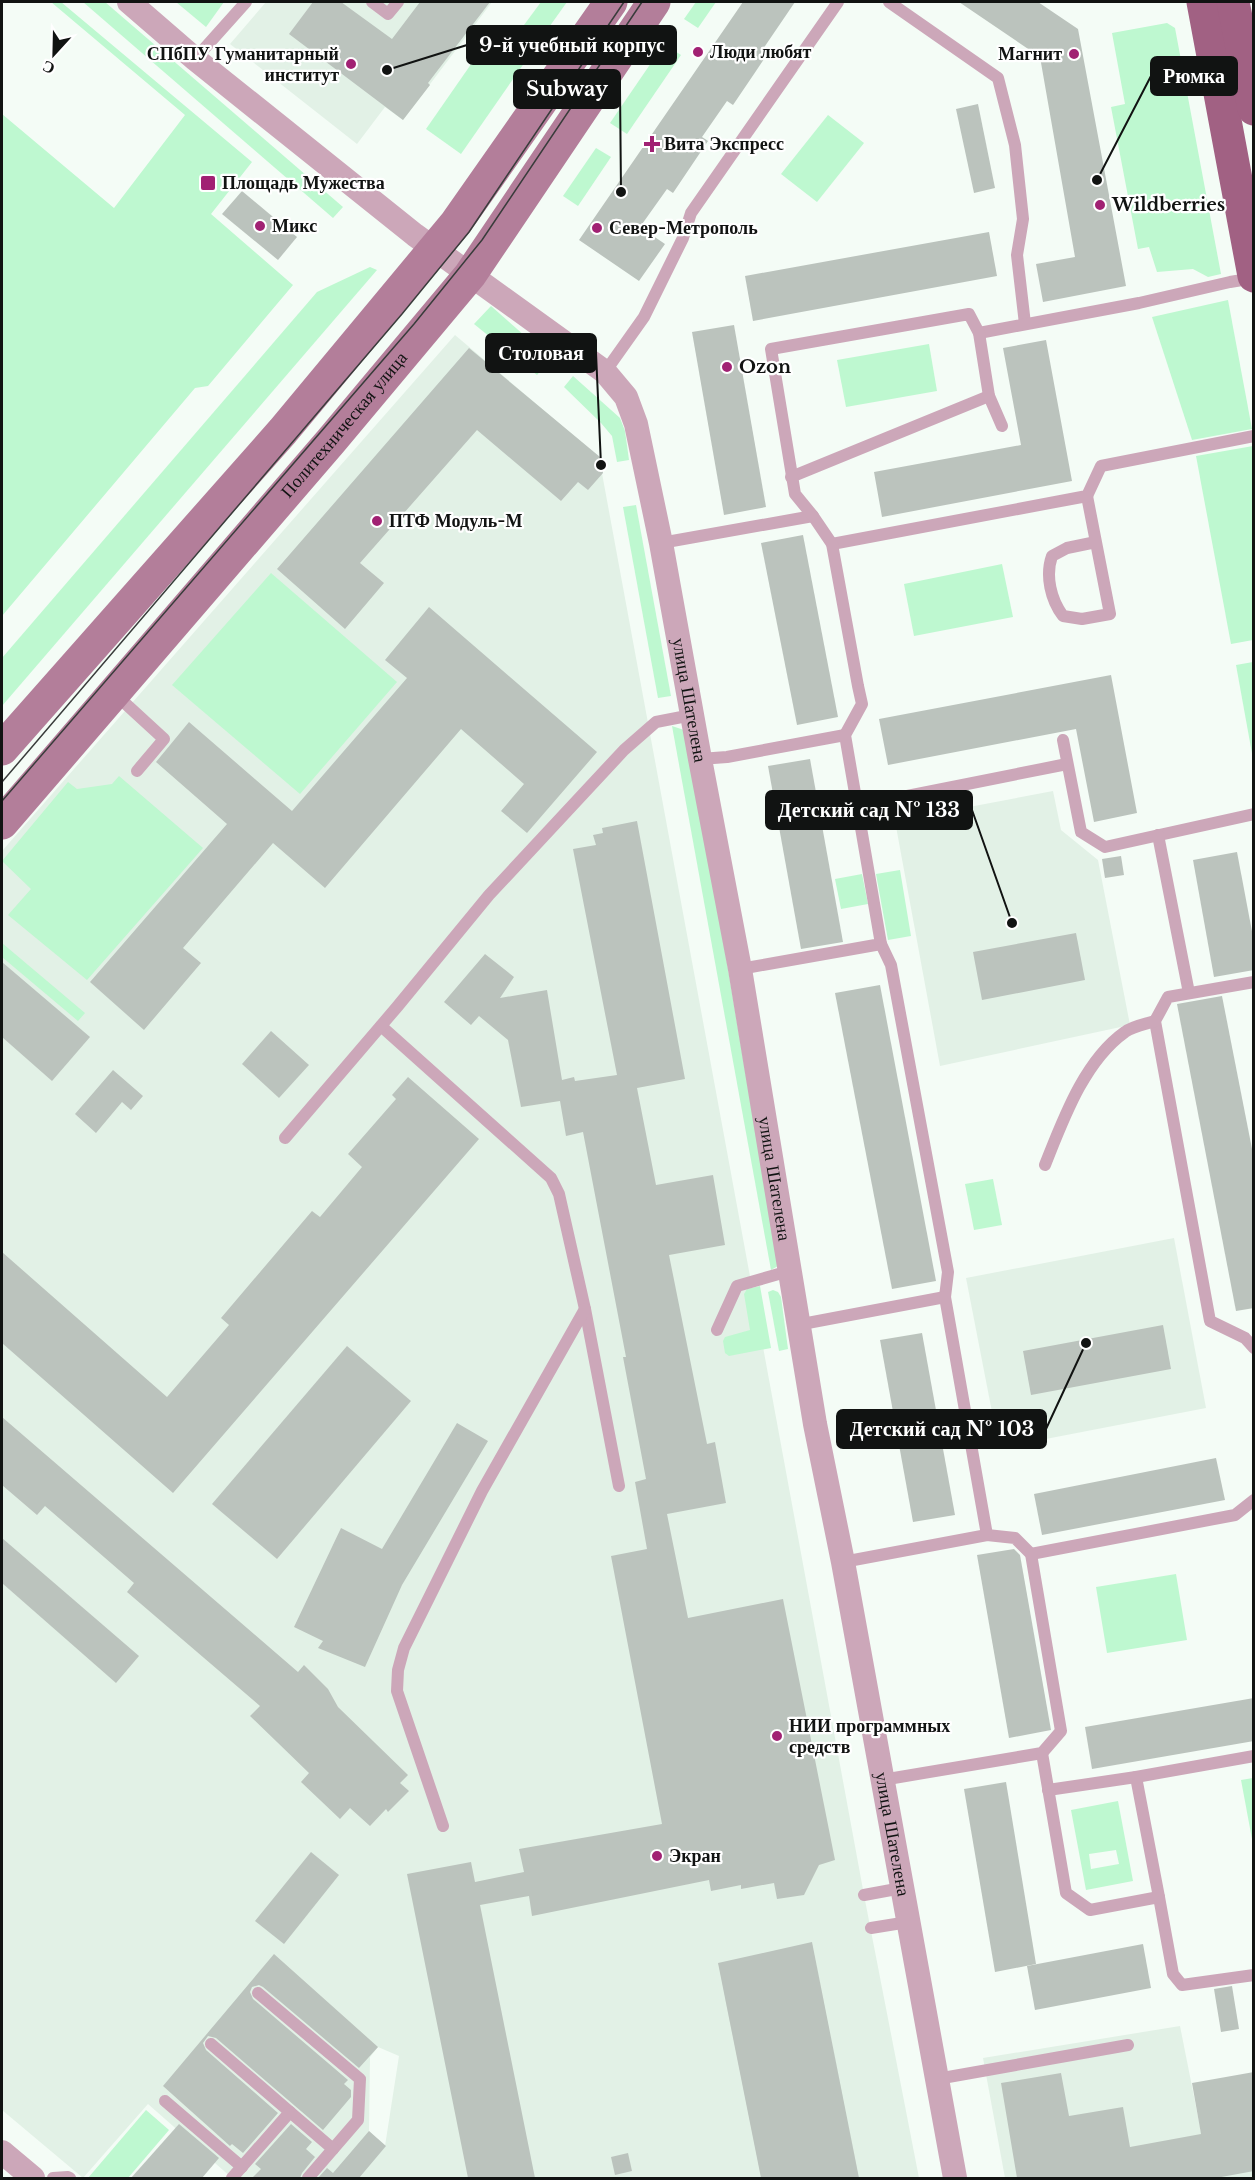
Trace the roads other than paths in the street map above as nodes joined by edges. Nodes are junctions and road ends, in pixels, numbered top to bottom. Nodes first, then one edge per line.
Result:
1 (129, 2) edge
2 (246, 2) edge
3 (372, 2) edge
4 (398, 2) edge
5 (611, 2) edge
6 (654, 2) edge
7 (838, 2) edge
8 (889, 2) edge
9 (1203, 2) edge
10 (1233, 2) edge
11 (195, 58) junction
12 (1254, 109) edge
13 (452, 262) junction
14 (1254, 277) edge
15 (1025, 324) junction
16 (979, 333) junction
17 (604, 372) junction
18 (989, 396) junction
19 (1002, 426) dead end
20 (1254, 436) edge
21 (791, 477) junction
22 (1087, 496) junction
23 (813, 516) junction
24 (1096, 542) junction
25 (662, 543) junction
26 (832, 544) junction
27 (114, 693) junction
28 (692, 714) junction
29 (845, 735) junction
30 (1063, 740) dead end
31 (2, 749) edge
32 (700, 759) junction
33 (1067, 764) junction
34 (137, 771) dead end
35 (857, 806) junction
36 (1254, 814) edge
37 (2, 823) edge
38 (1158, 835) junction
39 (881, 944) junction
40 (740, 969) junction
41 (1254, 982) edge
42 (1189, 993) junction
43 (1155, 1021) junction
44 (381, 1026) junction
45 (285, 1138) dead end
46 (1045, 1165) dead end
47 (789, 1271) junction
48 (945, 1298) junction
49 (585, 1309) junction
50 (797, 1325) junction
51 (717, 1330) dead end
52 (1251, 1338) edge
53 (619, 1485) dead end
54 (1254, 1500) edge
55 (987, 1535) junction
56 (1031, 1554) junction
57 (843, 1562) junction
58 (1042, 1753) junction
59 (1254, 1756) edge
60 (1136, 1778) junction
61 (882, 1780) junction
62 (1048, 1790) junction
63 (443, 1826) dead end
64 (902, 1888) junction
65 (864, 1895) dead end
66 (1159, 1897) junction
67 (908, 1922) junction
68 (871, 1928) dead end
69 (1254, 1975) edge
70 (258, 1993) dead end
71 (211, 2044) dead end
72 (1128, 2045) dead end
73 (937, 2079) junction
74 (165, 2101) dead end
75 (290, 2112) junction
76 (333, 2149) junction
77 (2, 2152) edge
78 (242, 2167) junction
79 (33, 2178) edge
80 (53, 2178) edge
81 (70, 2178) edge
82 (232, 2178) edge
83 (308, 2178) edge
84 (955, 2178) edge

1 - 11 street, улица Шателена
2 - 11 lane
3 - 4 lane
5 - 13 main road, Политехническая улица
6 - 13 main road, Политехническая улица
7 - 17 lane
8 - 15 lane
9 - 14 main road
10 - 12 main road
11 - 13 street, улица Шателена
13 - 17 street, улица Шателена
13 - 27 main road, Политехническая улица
13 - 31 main road, Политехническая улица
14 - 15 lane
15 - 16 lane
16 - 18 lane
16 - 21 lane
17 - 25 street, улица Шателена
18 - 19 lane
18 - 21 lane
20 - 22 lane
21 - 23 lane
22 - 24 lane
22 - 26 lane
23 - 25 lane
23 - 26 lane
24 - 24 lane
25 - 28 street, улица Шателена
26 - 29 lane
27 - 34 lane
27 - 37 main road, Политехническая улица
28 - 32 street, улица Шателена
28 - 44 lane
29 - 32 lane
29 - 35 lane
30 - 33 lane
32 - 40 street, улица Шателена
33 - 35 lane
33 - 38 lane
35 - 39 lane
36 - 38 lane
38 - 42 lane
39 - 40 lane
39 - 48 lane
40 - 47 street, улица Шателена
41 - 42 lane
42 - 43 lane
43 - 46 lane
43 - 52 lane
44 - 45 lane
44 - 49 lane
47 - 50 street, улица Шателена
47 - 51 lane
48 - 50 lane
48 - 55 lane
49 - 53 lane
49 - 63 lane
50 - 57 street, улица Шателена
54 - 56 lane
55 - 56 lane
55 - 57 lane
56 - 58 lane
57 - 61 street, улица Шателена
58 - 61 lane
58 - 62 lane
59 - 60 lane
60 - 62 lane
60 - 66 lane
61 - 64 street, улица Шателена
62 - 66 lane
64 - 65 lane
64 - 67 street, улица Шателена
66 - 69 lane
67 - 68 lane
67 - 73 street, улица Шателена
70 - 76 lane
71 - 75 lane
72 - 73 lane
73 - 84 street, улица Шателена
74 - 78 lane
75 - 76 lane
75 - 78 lane
76 - 83 lane
77 - 79 street
78 - 82 lane
80 - 81 lane

